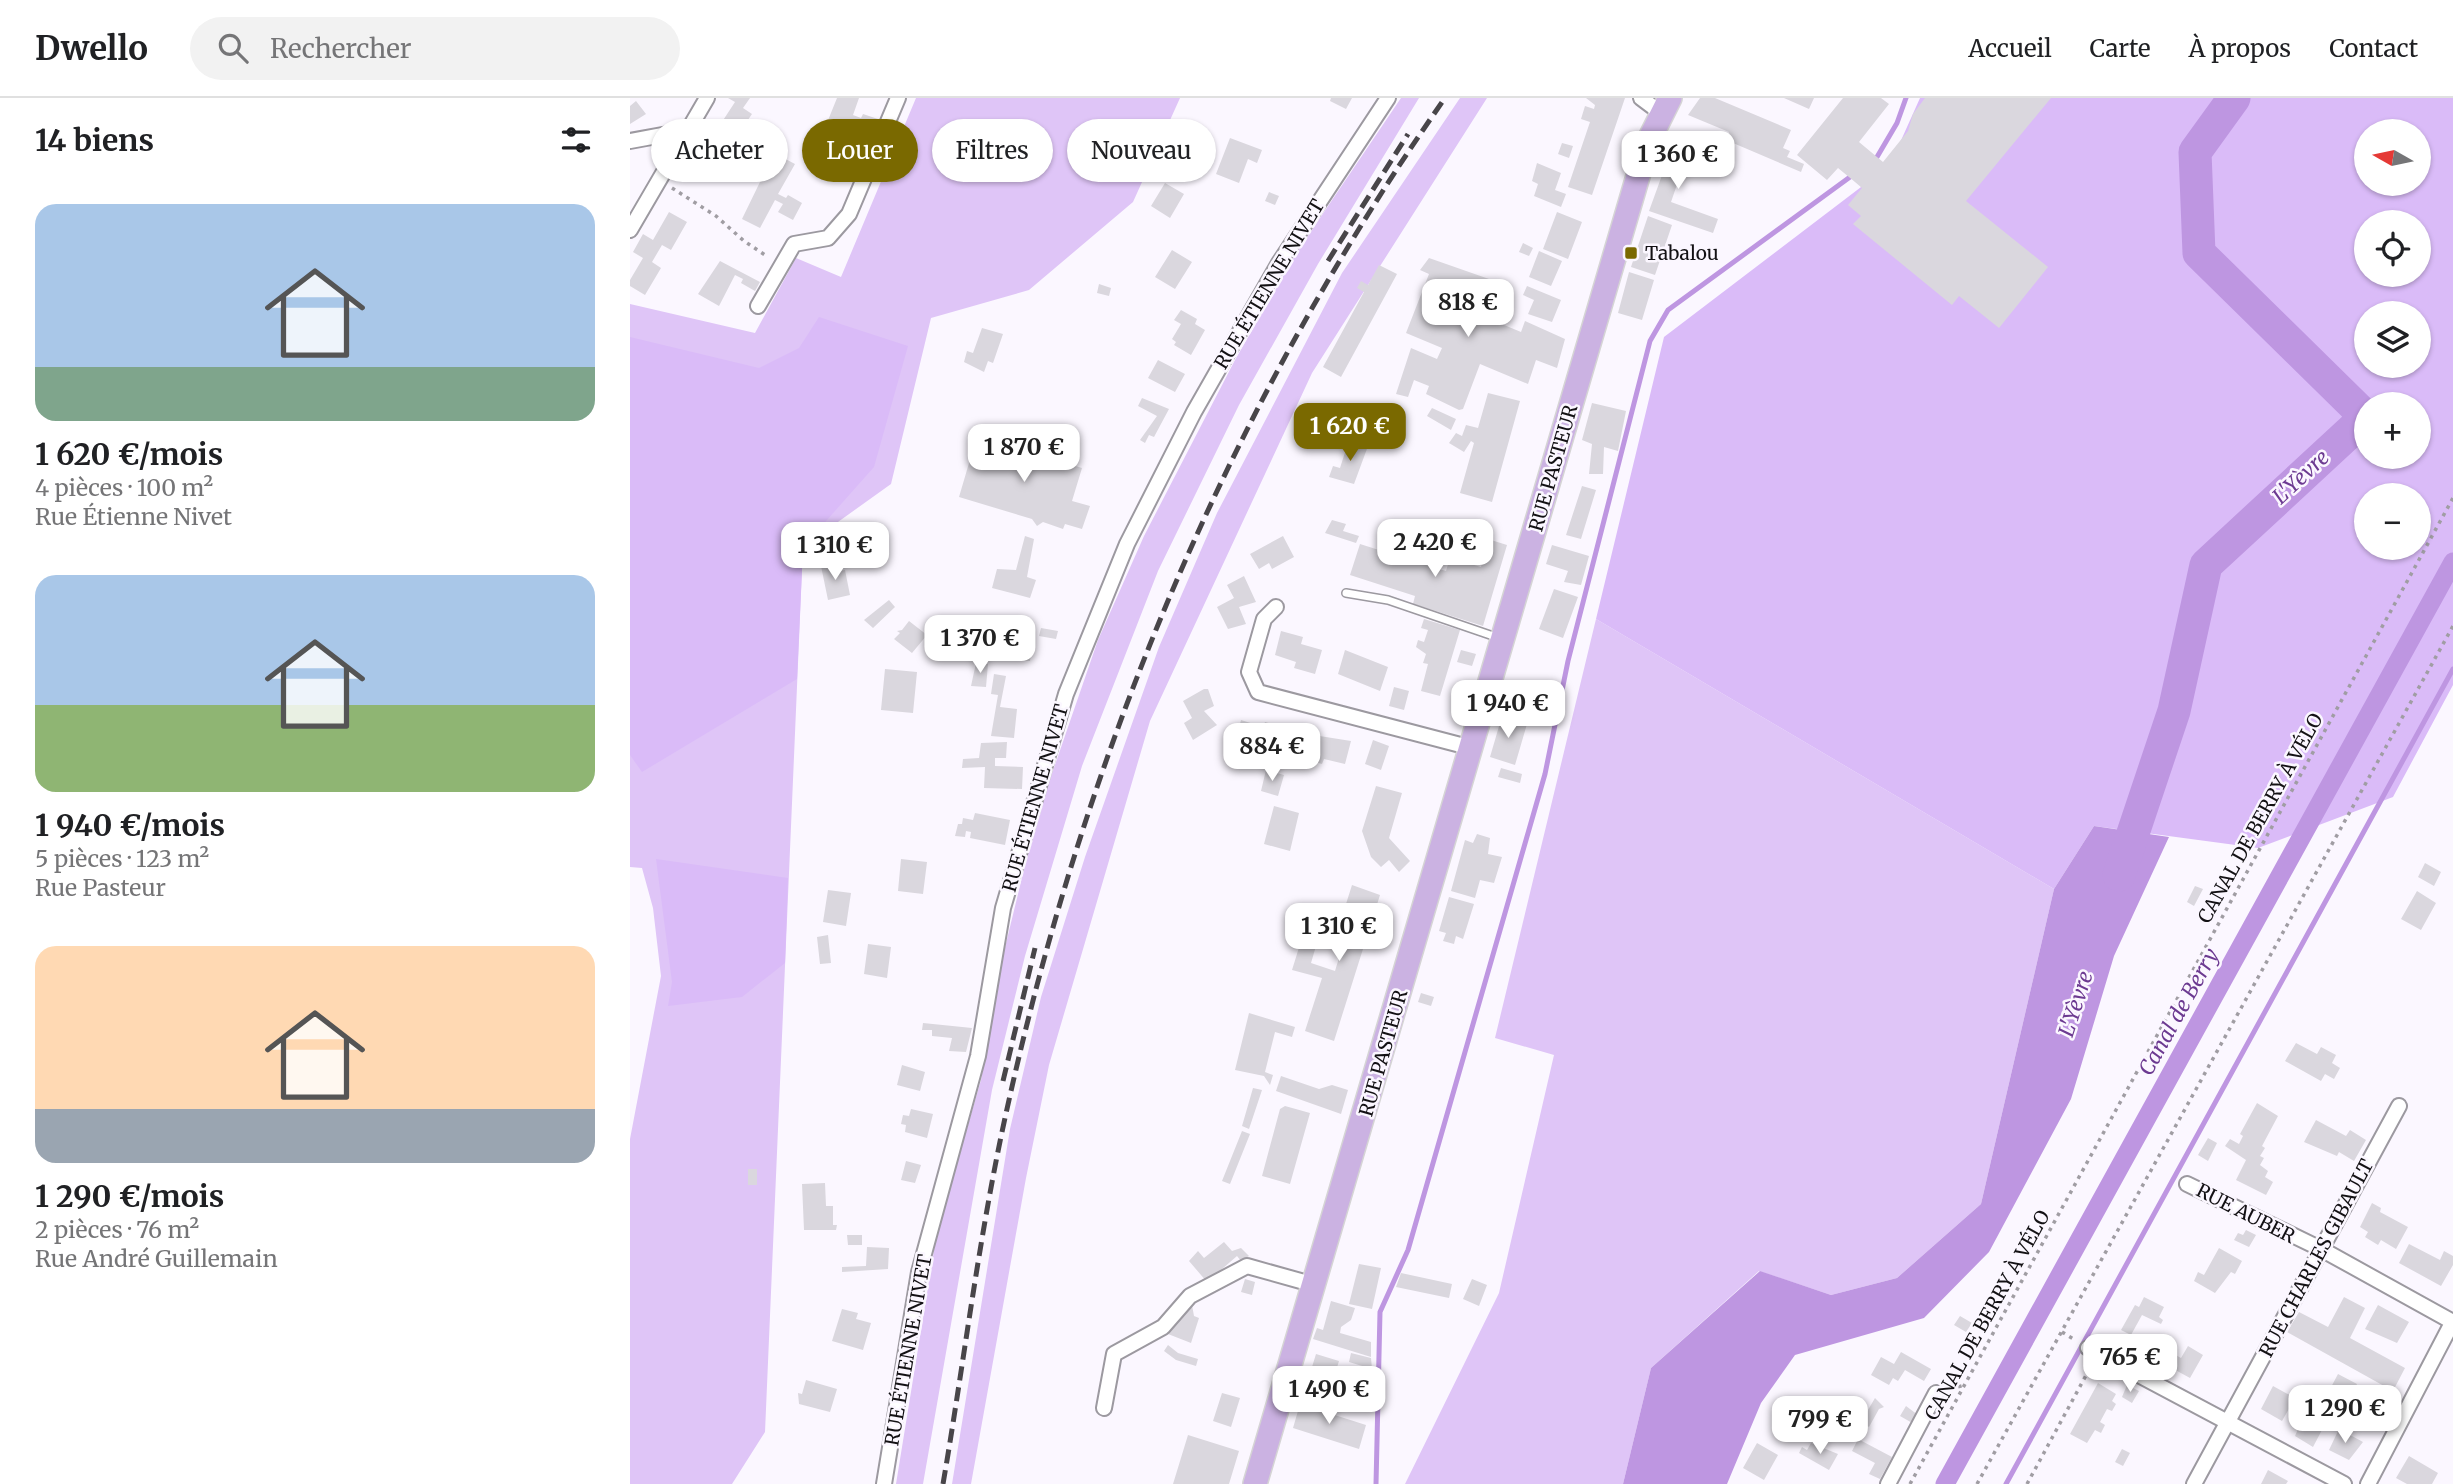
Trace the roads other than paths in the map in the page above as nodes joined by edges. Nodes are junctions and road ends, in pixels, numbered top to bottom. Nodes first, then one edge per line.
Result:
1 (707, 98) edge
2 (898, 98) edge
3 (1388, 98) edge
4 (1641, 98) edge
5 (1665, 105) edge
6 (695, 119) edge
7 (651, 137) edge
8 (630, 141) edge
9 (658, 182) edge
10 (630, 230) edge
11 (758, 306) dead end
12 (1346, 593) dead end
13 (1276, 607) dead end
14 (1503, 639) junction
15 (1472, 748) junction
16 (2399, 1106) dead end
17 (2187, 1184) dead end
18 (2321, 1249) junction
19 (1315, 1285) junction
20 (2453, 1321) edge
21 (2087, 1347) road end
22 (1936, 1393) dead end
23 (1104, 1408) dead end
24 (2227, 1422) junction
25 (884, 1484) edge
26 (1255, 1484) edge
27 (1888, 1484) edge
28 (2194, 1484) edge
29 (2344, 1484) edge
30 (2368, 1484) edge

1 - 6 street
2 - 11 street
3 - 25 street, RUE ÉTIENNE NIVET
4 - 5 street
5 - 14 main road, RUE PASTEUR
7 - 8 street
9 - 10 street
12 - 14 lane
13 - 15 street
14 - 15 main road, RUE PASTEUR
15 - 19 main road, RUE PASTEUR
16 - 18 street, RUE CHARLES GIBAULT
17 - 18 street, RUE AUBER
18 - 20 street, RUE AUBER
18 - 24 street, RUE CHARLES GIBAULT
19 - 23 street
19 - 26 main road, RUE PASTEUR
20 - 30 street
21 - 24 street
22 - 27 street
24 - 28 street, RUE CHARLES GIBAULT
24 - 29 street

